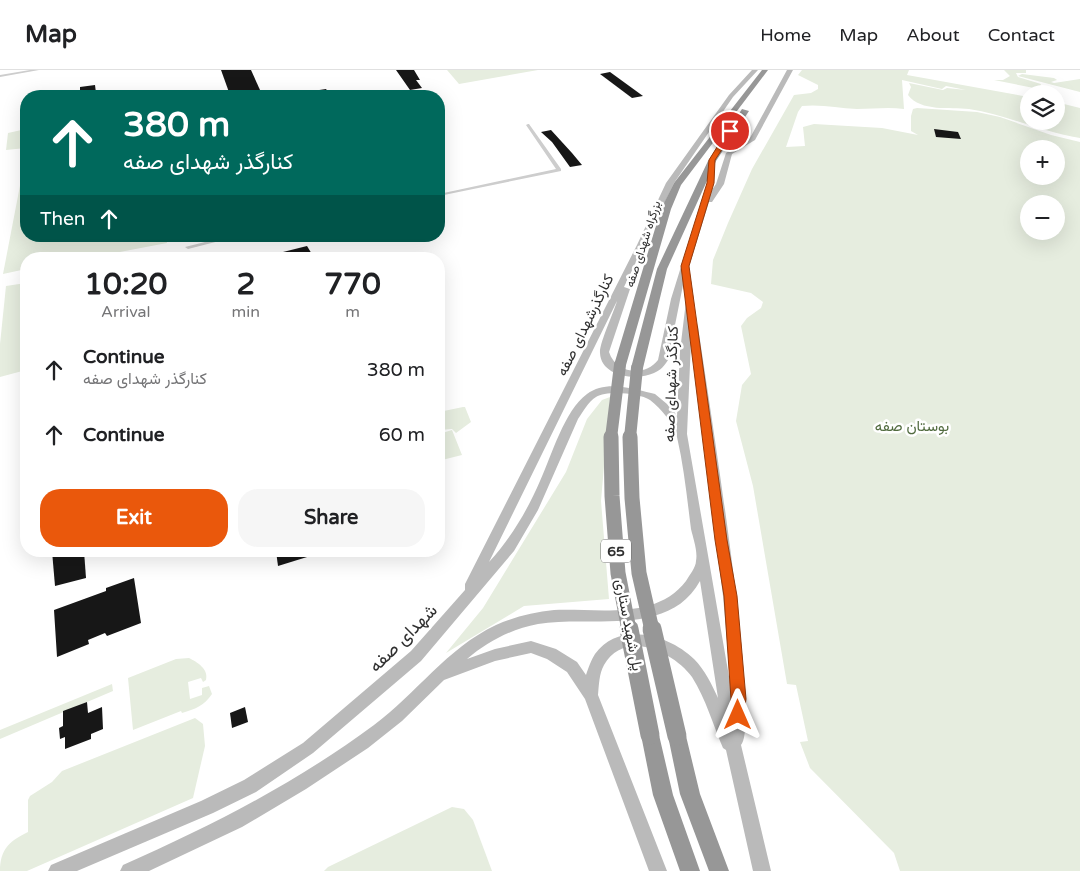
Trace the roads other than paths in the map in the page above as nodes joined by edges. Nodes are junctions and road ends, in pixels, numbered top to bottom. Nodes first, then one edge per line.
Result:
1 (756, 70) edge
2 (765, 70) edge
3 (775, 70) edge
4 (790, 70) edge
5 (37, 71) edge
6 (0, 72) edge
7 (0, 76) edge
8 (747, 79) junction
9 (724, 123) junction
10 (528, 126) dead end
11 (712, 160) junction
12 (445, 194) edge
13 (704, 205) junction
14 (208, 242) edge
15 (641, 245) junction
16 (188, 246) dead end
17 (685, 266) junction
18 (690, 301) junction
19 (620, 365) joint
20 (637, 368) joint
21 (682, 434) junction
22 (703, 562) junction
23 (460, 607) junction
24 (439, 676) junction
25 (591, 695) junction
26 (736, 764) junction
27 (57, 871) edge
28 (129, 871) edge
29 (658, 871) edge
30 (690, 871) edge
31 (718, 871) edge
32 (762, 871) edge

1 - 8 main road, کنارگذرشهدای صفه
2 - 9 highway, بزرگراه شهدای صفه / 65
3 - 11 highway, بزرگراه شهدای صفه / 65
4 - 13 main road
5 - 7 street
6 - 7 street
8 - 9 main road
8 - 15 main road, کنارگذرشهدای صفه
9 - 19 highway, بزرگراه شهدای صفه / 65
10 - 12 street
11 - 13 main road
11 - 20 highway, بزرگراه شهدای صفه / 65
13 - 17 main road
14 - 16 street
15 - 17 main road
15 - 23 main road, کنارگذرشهدای صفه
17 - 18 main road, کنارگذر شهدای صفه
18 - 21 main road, کنارگذر شهدای صفه
18 - 26 main road
19 - 30 highway, پل شهید ستاری / 65, bridge
20 - 31 highway, پل شهید ستاری / 65, bridge
21 - 22 main road, کنارگذر شهدای صفه
21 - 23 main road, شهدای صفه
22 - 24 main road
22 - 26 main road, کنارگذر شهدای صفه
23 - 27 main road, شهدای صفه
24 - 25 main road
24 - 28 main road
25 - 26 main road
25 - 29 main road
26 - 32 main road

